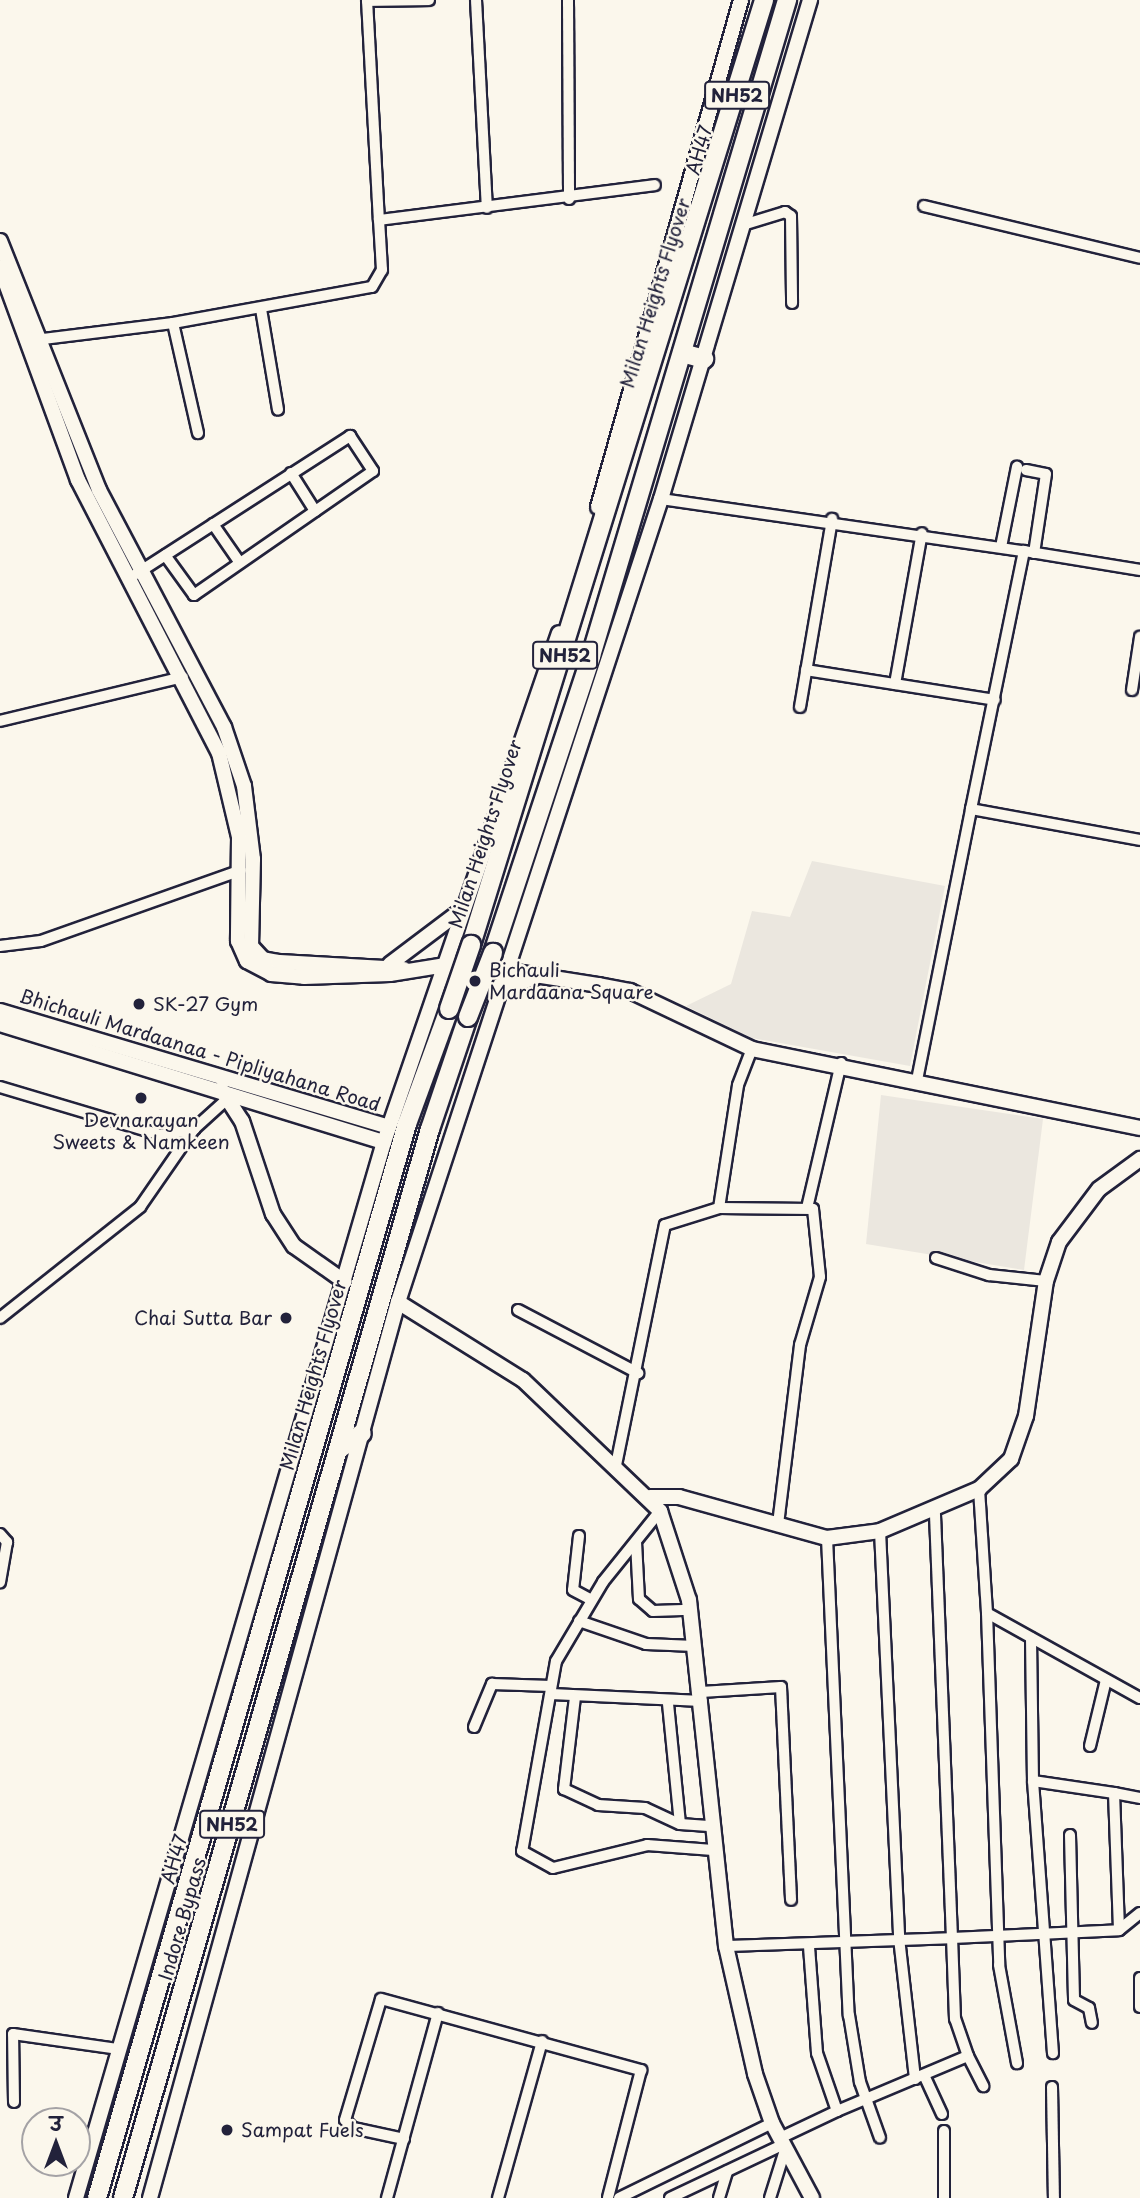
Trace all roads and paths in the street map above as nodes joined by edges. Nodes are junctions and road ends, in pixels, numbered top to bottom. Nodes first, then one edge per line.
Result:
1 (429, 0) edge
2 (476, 0) edge
3 (568, 0) edge
4 (741, 0) edge
5 (764, 0) edge
6 (787, 0) edge
7 (810, 0) edge
8 (367, 1) edge
9 (655, 185) dead end
10 (709, 190) joint
11 (569, 199) junction
12 (924, 206) dead end
13 (487, 208) junction
14 (379, 220) junction
15 (746, 224) junction
16 (0, 241) edge
17 (680, 256) junction
18 (1140, 258) edge
19 (0, 267) edge
20 (792, 303) dead end
21 (261, 309) junction
22 (173, 323) junction
23 (37, 340) junction
24 (682, 353) junction
25 (704, 359) junction
26 (278, 410) dead end
27 (198, 433) dead end
28 (291, 473) junction
29 (661, 499) junction
30 (316, 511) junction
31 (832, 519) junction
32 (213, 524) junction
33 (922, 533) junction
34 (1001, 547) junction
35 (1029, 552) junction
36 (165, 555) junction
37 (240, 563) junction
38 (1140, 570) edge
39 (136, 574) junction
40 (1140, 636) edge
41 (181, 656) junction
42 (806, 670) junction
43 (183, 677) junction
44 (895, 684) junction
45 (1132, 690) dead end
46 (995, 700) junction
47 (800, 707) dead end
48 (0, 720) edge
49 (971, 809) junction
50 (1140, 840) edge
51 (241, 870) junction
52 (464, 908) junction
53 (0, 946) edge
54 (390, 964) junction
55 (404, 970) junction
56 (440, 970) junction
57 (510, 971) junction
58 (534, 978) junction
59 (503, 988) junction
60 (0, 1011) edge
61 (0, 1024) edge
62 (752, 1049) junction
63 (841, 1062) junction
64 (917, 1080) junction
65 (0, 1087) edge
66 (223, 1090) junction
67 (389, 1127) junction
68 (1140, 1128) edge
69 (194, 1129) junction
70 (384, 1142) junction
71 (1140, 1159) edge
72 (719, 1208) junction
73 (807, 1208) junction
74 (936, 1258) dead end
75 (1046, 1281) junction
76 (345, 1282) junction
77 (398, 1302) junction
78 (518, 1310) dead end
79 (0, 1318) edge
80 (638, 1373) junction
81 (300, 1428) junction
82 (362, 1433) junction
83 (318, 1434) junction
84 (338, 1450) junction
85 (615, 1470) junction
86 (979, 1489) junction
87 (302, 1491) joint
88 (650, 1497) junction
89 (935, 1507) junction
90 (660, 1511) junction
91 (778, 1524) junction
92 (880, 1531) junction
93 (0, 1534) edge
94 (579, 1536) dead end
95 (827, 1538) junction
96 (636, 1542) junction
97 (0, 1582) edge
98 (592, 1600) junction
99 (690, 1610) junction
100 (987, 1613) junction
101 (579, 1621) junction
102 (1031, 1637) junction
103 (695, 1646) junction
104 (1106, 1680) junction
105 (551, 1690) junction
106 (575, 1697) junction
107 (702, 1697) junction
108 (1140, 1698) edge
109 (668, 1704) junction
110 (474, 1727) dead end
111 (1090, 1746) dead end
112 (1033, 1781) junction
113 (1114, 1793) junction
114 (1140, 1798) edge
115 (680, 1824) junction
116 (712, 1826) junction
117 (1070, 1835) dead end
118 (713, 1850) junction
119 (790, 1900) dead end
120 (1140, 1913) edge
121 (1119, 1930) junction
122 (1074, 1934) junction
123 (1043, 1936) junction
124 (899, 1938) junction
125 (952, 1938) junction
126 (998, 1938) junction
127 (844, 1941) junction
128 (726, 1946) junction
129 (809, 1946) junction
130 (1140, 1978) edge
131 (1140, 2007) edge
132 (438, 2013) junction
133 (1092, 2023) dead end
134 (542, 2041) junction
135 (119, 2049) junction
136 (1053, 2053) dead end
137 (968, 2056) junction
138 (1017, 2063) dead end
139 (920, 2077) junction
140 (983, 2085) dead end
141 (1052, 2087) dead end
142 (865, 2098) junction
143 (14, 2102) dead end
144 (837, 2111) junction
145 (942, 2114) dead end
146 (772, 2123) junction
147 (944, 2131) dead end
148 (880, 2138) dead end
149 (404, 2139) junction
150 (782, 2144) junction
151 (727, 2171) junction
152 (76, 2198) edge
153 (97, 2198) edge
154 (123, 2198) edge
155 (150, 2198) edge
156 (387, 2198) edge
157 (498, 2198) edge
158 (608, 2198) edge
159 (619, 2198) edge
160 (670, 2198) edge
161 (719, 2198) edge
162 (770, 2198) edge
163 (812, 2198) edge
164 (944, 2198) edge
165 (1054, 2198) edge

1 - 8 street
2 - 13 street
3 - 11 street
4 - 17 street
5 - 10 highway, AH47 / NH52
6 - 24 highway, NH52
7 - 15 street
8 - 14 street
9 - 11 street
10 - 17 highway, Milan Heights Flyover / NH52
11 - 13 street
12 - 18 street
13 - 14 street
14 - 21 street
15 - 20 street
15 - 25 street
16 - 23 street
17 - 52 street
17 - 83 highway, Milan Heights Flyover / NH52, bridge
19 - 23 street
21 - 22 street
21 - 26 street
22 - 23 street
22 - 27 street
23 - 39 street
24 - 25 highway
24 - 84 highway, NH52, bridge
25 - 29 street
28 - 30 street
28 - 30 street
28 - 32 street
29 - 31 street
29 - 57 street
30 - 37 street
31 - 33 street
31 - 42 street
32 - 36 street
32 - 37 street
33 - 34 street
33 - 44 street
34 - 35 street
34 - 35 street
35 - 38 street
35 - 46 street
36 - 37 street
36 - 39 street
39 - 41 street
40 - 45 street
41 - 43 street
41 - 54 street
42 - 44 street
42 - 47 street
43 - 48 street
43 - 51 street
44 - 46 street
46 - 49 street
49 - 50 street
49 - 64 street
51 - 53 street
51 - 55 street
52 - 54 street
52 - 56 street
54 - 55 street
55 - 56 street
56 - 57 street
56 - 59 street
56 - 67 street
57 - 58 street
57 - 59 street
58 - 59 street
58 - 62 street
59 - 77 street
60 - 66 street, Bhichauli Mardaanaa - Pipliyahana Road
61 - 66 street, Bhichauli Mardaanaa - Pipliyahana Road
62 - 63 street
62 - 72 street
63 - 64 street
63 - 73 street
64 - 68 street
65 - 69 street
66 - 67 street, Bhichauli Mardaanaa - Pipliyahana Road
66 - 69 street
66 - 70 street, Bhichauli Mardaanaa - Pipliyahana Road
66 - 76 street
67 - 70 street
69 - 79 street
70 - 76 street
71 - 75 street
72 - 73 street
72 - 80 street
73 - 91 street
74 - 75 street
75 - 86 street
76 - 81 street
77 - 82 street
77 - 85 street
78 - 80 street
80 - 85 street
81 - 83 highway
81 - 135 street
82 - 84 highway
82 - 155 street
83 - 87 highway, Milan Heights Flyover / NH52
84 - 154 highway, Indore Bypass / NH52
85 - 88 street
86 - 89 street
86 - 100 street
87 - 153 highway, AH47 / NH52
88 - 90 street
88 - 91 street
89 - 92 street
89 - 125 street
90 - 96 street
90 - 99 street
91 - 95 street
92 - 95 street
92 - 124 street
93 - 97 street
94 - 98 street
95 - 127 street
96 - 98 street
96 - 99 street
98 - 101 street
99 - 103 street
100 - 102 street
100 - 126 street
101 - 103 street
101 - 105 street
102 - 104 street
102 - 112 street
103 - 107 street
104 - 108 street
104 - 111 street
105 - 106 street
105 - 110 street
105 - 118 street
106 - 109 street
106 - 115 street
107 - 109 street
107 - 116 street
107 - 119 street
109 - 115 street
112 - 113 street
112 - 123 street
113 - 114 street
113 - 121 street
115 - 116 street
116 - 118 street
117 - 122 street
118 - 128 street
120 - 121 street
121 - 122 street
122 - 123 street
122 - 133 street
123 - 126 street
123 - 136 street
124 - 125 street
124 - 127 street
124 - 139 street
125 - 126 street
125 - 137 street
126 - 138 street
127 - 129 street
127 - 142 street
128 - 129 street
128 - 146 street
129 - 144 street
130 - 131 street
132 - 134 street
132 - 149 street
132 - 149 street
134 - 157 street
134 - 158 street
135 - 143 street
135 - 152 street
137 - 139 street
137 - 140 street
139 - 142 street
139 - 145 street
141 - 165 street
142 - 144 street
142 - 148 street
144 - 150 street
146 - 150 street
146 - 159 street
147 - 164 street
149 - 156 street
150 - 151 street
150 - 162 street
150 - 163 street
151 - 160 street
151 - 161 street

